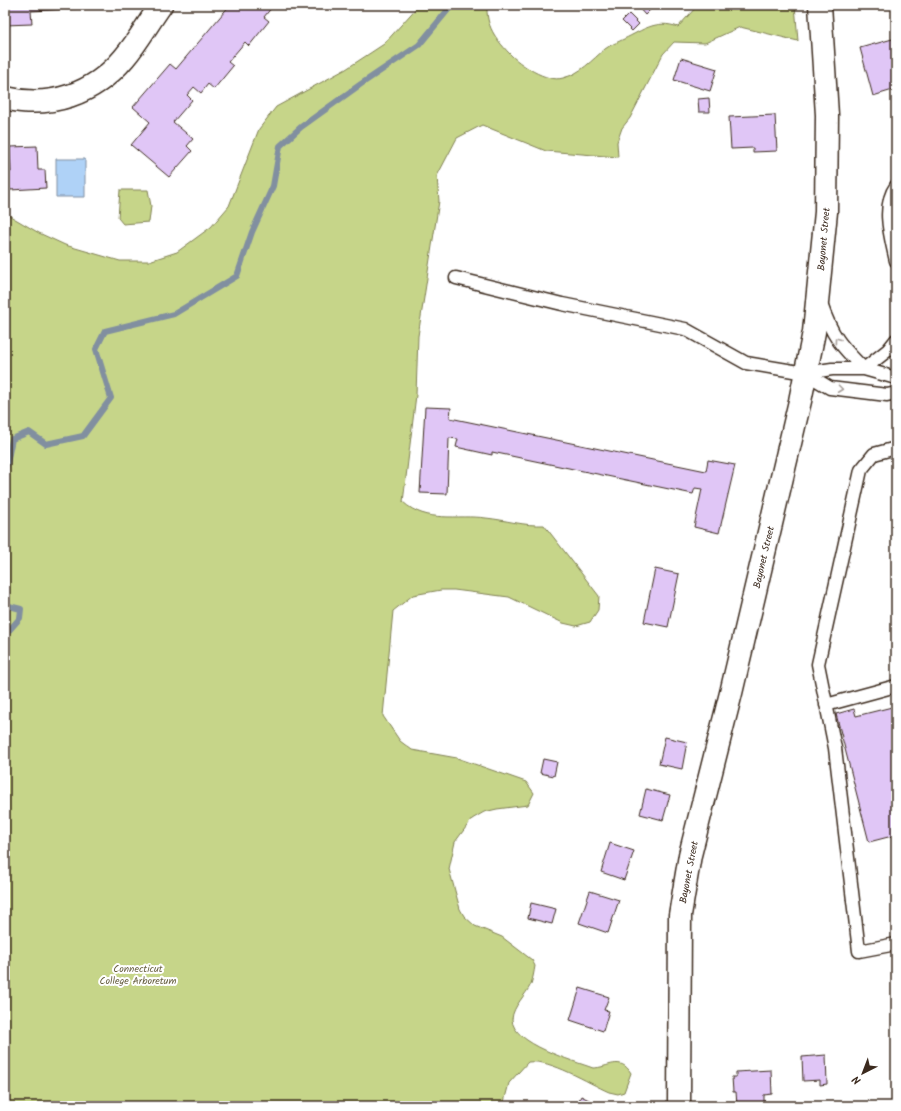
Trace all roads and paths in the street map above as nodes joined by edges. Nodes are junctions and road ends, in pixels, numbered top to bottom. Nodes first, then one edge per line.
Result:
1 (161, 5) edge
2 (820, 5) edge
3 (5, 98) edge
4 (896, 186) edge
5 (896, 261) edge
6 (456, 278) dead end
7 (818, 296) junction
8 (896, 340) edge
9 (864, 369) junction
10 (805, 373) junction
11 (896, 378) edge
12 (896, 393) edge
13 (896, 448) edge
14 (896, 686) edge
15 (826, 705) junction
16 (896, 944) edge
17 (679, 1106) edge

1 - 3 street
2 - 7 street, Bayonet Street
4 - 5 lane
6 - 10 lane
9 -> 7 lane
7 - 10 street, Bayonet Street
8 - 9 lane
9 - 10 lane
9 - 11 lane
10 -> 12 lane
10 - 17 street, Bayonet Street
13 - 15 lane
14 - 15 lane
15 - 16 lane

